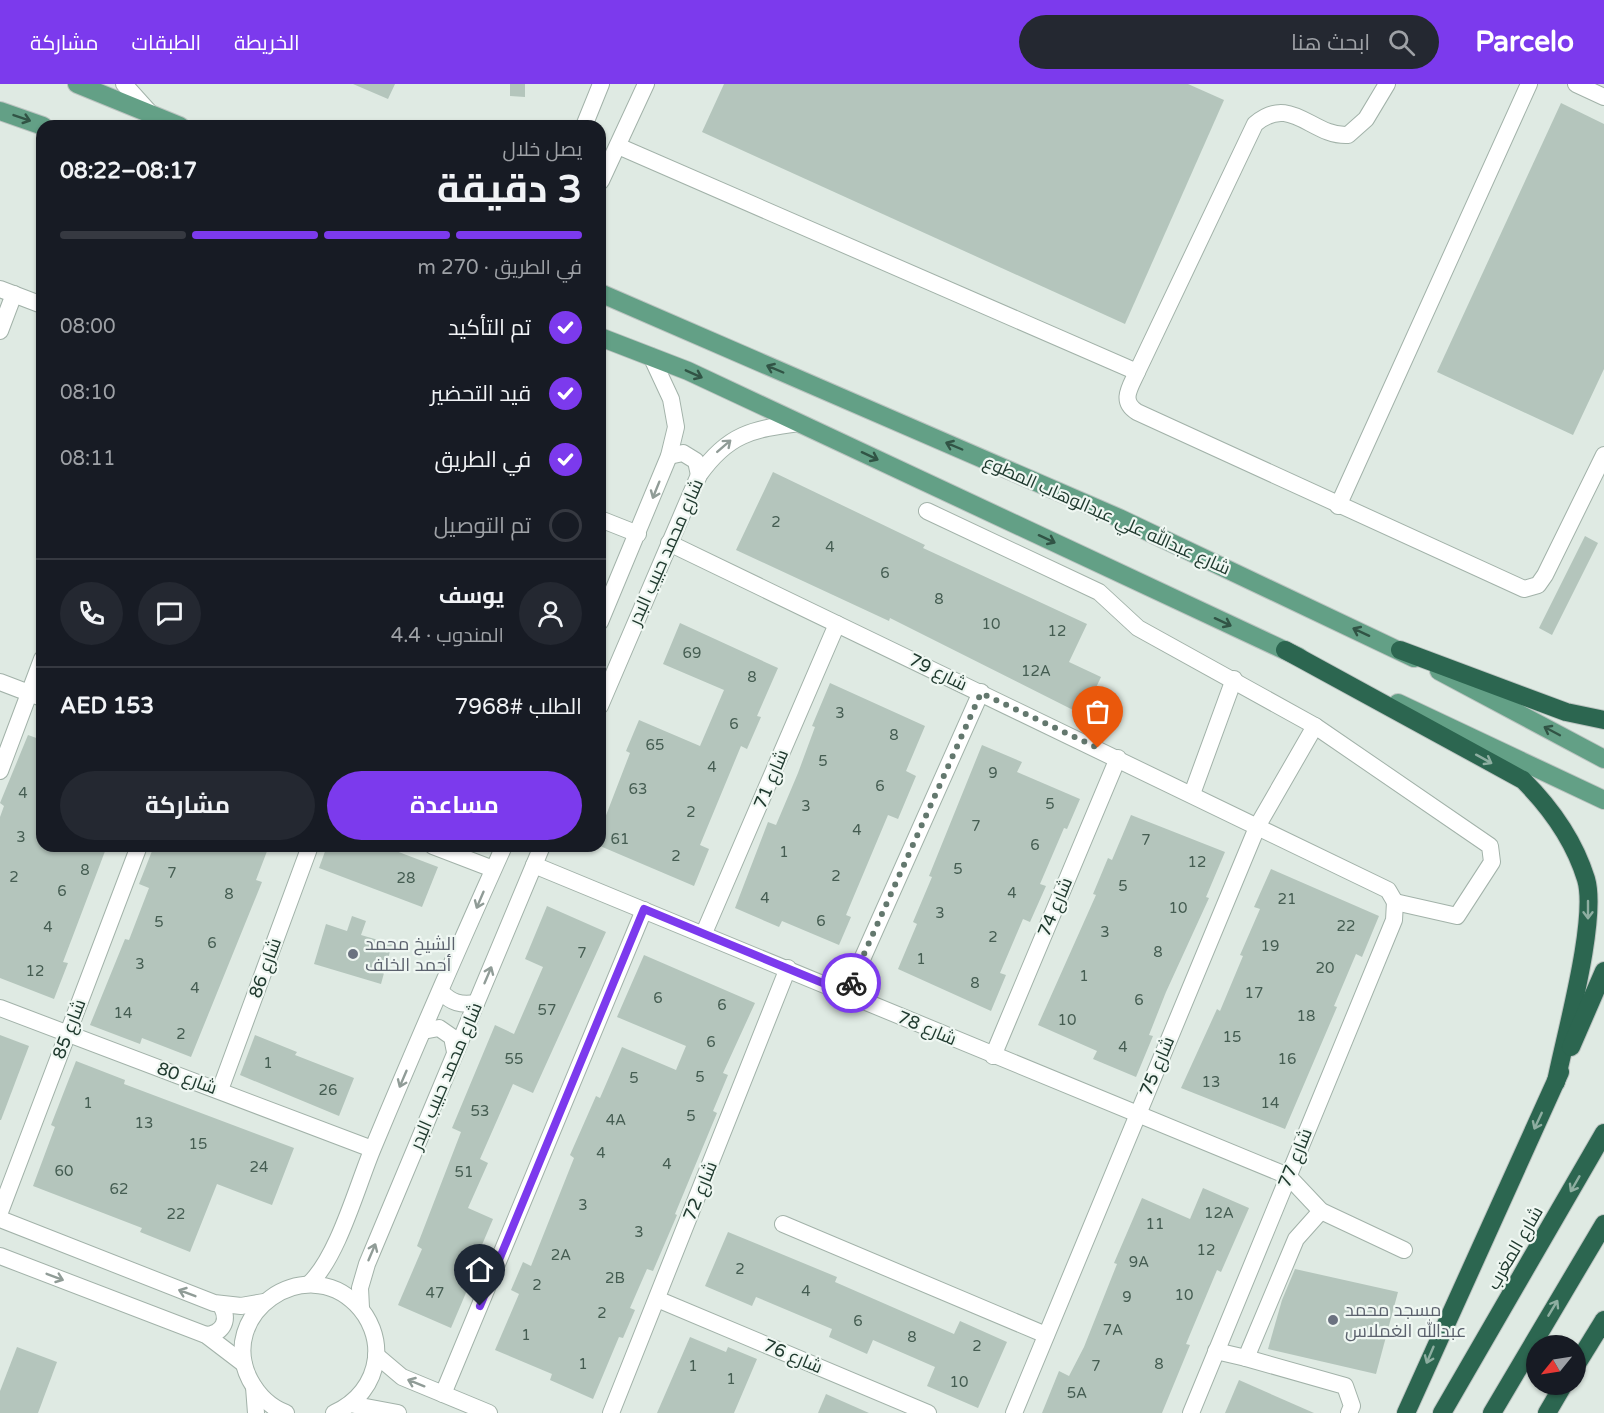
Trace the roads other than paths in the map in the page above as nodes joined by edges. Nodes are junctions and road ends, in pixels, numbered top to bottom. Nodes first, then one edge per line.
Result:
1 (77, 84) edge
2 (124, 84) edge
3 (601, 84) edge
4 (646, 84) edge
5 (1388, 84) edge
6 (1529, 84) edge
7 (1576, 84) edge
8 (1604, 97) edge
9 (0, 111) edge
10 (152, 115) junction
11 (165, 120) edge
12 (586, 120) edge
13 (36, 124) edge
14 (618, 146) junction
15 (606, 171) edge
16 (7, 292) edge
17 (606, 296) edge
18 (36, 303) edge
19 (0, 331) edge
20 (606, 339) edge
21 (651, 356) junction
22 (1137, 372) junction
23 (800, 423) junction
24 (1604, 455) edge
25 (669, 456) junction
26 (699, 475) junction
27 (1338, 506) junction
28 (927, 511) dead end
29 (606, 521) edge
30 (638, 534) junction
31 (669, 543) junction
32 (606, 608) edge
33 (837, 624) junction
34 (1285, 650) junction
35 (1400, 650) junction
36 (618, 660) junction
37 (606, 663) edge
38 (1234, 680) junction
39 (0, 682) edge
40 (606, 691) edge
41 (981, 693) junction
42 (36, 696) edge
43 (1604, 720) edge
44 (1316, 726) junction
45 (1118, 758) junction
46 (1604, 759) edge
47 (0, 769) edge
48 (1192, 794) junction
49 (1604, 800) edge
50 (1258, 825) junction
51 (136, 852) edge
52 (308, 852) edge
53 (449, 852) edge
54 (501, 852) edge
55 (539, 852) edge
56 (534, 865) junction
57 (494, 869) junction
58 (1395, 902) junction
59 (644, 909) junction
60 (704, 933) junction
61 (788, 968) junction
62 (1604, 971) edge
63 (441, 992) junction
64 (847, 993) junction
65 (476, 1003) junction
66 (0, 1008) edge
67 (423, 1031) junction
68 (67, 1034) junction
69 (455, 1052) junction
70 (993, 1056) junction
71 (1556, 1082) junction
72 (220, 1090) junction
73 (1137, 1115) junction
74 (1604, 1133) edge
75 (372, 1149) junction
76 (1288, 1176) junction
77 (1321, 1211) junction
78 (0, 1212) edge
79 (0, 1219) edge
80 (783, 1224) dead end
81 (1604, 1224) edge
82 (1404, 1250) dead end
83 (0, 1256) edge
84 (309, 1284) junction
85 (657, 1299) junction
86 (264, 1302) junction
87 (220, 1304) junction
88 (361, 1308) junction
89 (1604, 1320) edge
90 (206, 1335) junction
91 (1047, 1335) junction
92 (1586, 1349) edge
93 (1216, 1351) junction
94 (376, 1354) junction
95 (1246, 1358) junction
96 (244, 1364) junction
97 (254, 1387) junction
98 (444, 1394) junction
99 (1558, 1395) edge
100 (350, 1404) junction
101 (256, 1413) edge
102 (286, 1413) edge
103 (334, 1413) edge
104 (398, 1413) edge
105 (489, 1413) edge
106 (611, 1413) edge
107 (928, 1413) edge
108 (1014, 1413) edge
109 (1191, 1413) edge
110 (1349, 1413) edge
111 (1406, 1413) edge
112 (1442, 1413) edge
113 (1492, 1413) edge
114 (1547, 1413) edge

1 - 10 main road
2 - 10 street
3 - 12 street
4 - 14 street
5 - 22 street
6 - 27 street
7 - 8 street
9 -> 13 main road
10 - 11 main road
14 - 15 street
14 - 22 street
16 - 18 street
16 - 19 street
35 -> 17 main road, شارع عبدالله علي عبدالوهاب المطوع
20 - 21 main road
21 -> 23 main road
21 - 25 street, شارع محمد حبيب البدر
22 - 27 street
26 -> 23 street, شارع محمد حبيب البدر
23 -> 34 main road
24 - 27 street
25 - 26 street
25 -> 30 street, شارع محمد حبيب البدر
26 - 31 street, شارع محمد حبيب البدر
28 - 38 street
29 - 30 street
30 - 32 street, شارع محمد حبيب البدر
31 - 33 street, شارع 79
31 - 36 street, شارع محمد حبيب البدر
33 - 41 street, شارع 79
33 - 60 street, شارع 71
34 - 49 main road
34 -> 71 highway
35 - 43 highway
46 -> 35 main road, شارع عبدالله علي عبدالوهاب المطوع
36 - 37 street
36 - 40 street, شارع محمد حبيب البدر
38 - 44 street
38 - 48 street
39 - 42 street
41 - 45 street, شارع 79
41 - 64 street
42 - 47 street
44 - 50 street, شارع 75
44 - 58 street
45 - 48 street, شارع 79
45 - 70 street, شارع 74
48 - 50 street, شارع 79
50 - 58 street, شارع 79
50 - 73 street, شارع 75
51 - 68 street, شارع 85
52 - 72 street, شارع 86
53 - 57 street
54 - 57 street
55 - 56 street, شارع محمد حبيب البدر
56 - 59 street, شارع 78
65 -> 56 street, شارع محمد حبيب البدر
57 -> 63 street
58 - 76 street, شارع 77
59 - 60 street, شارع 78
59 - 98 street
60 - 61 street, شارع 78
61 - 64 street, شارع 78
61 - 85 street, شارع 72
62 - 71 highway
63 - 65 street
63 - 67 street
64 - 70 street, شارع 78
65 - 69 street, شارع محمد حبيب البدر
66 - 68 street, شارع 80
67 - 69 street
67 -> 75 street
68 - 72 street, شارع 80
68 - 78 street, شارع 85
88 -> 69 street, شارع محمد حبيب البدر
70 - 73 street, شارع 78
71 -> 111 highway
72 - 75 street, شارع 80
73 - 76 street, شارع 78
73 - 91 street, شارع 75
74 -> 112 highway, شارع المغرب
75 - 84 street
76 - 77 street
76 - 93 street, شارع 77
77 - 82 street
77 - 95 street
87 -> 79 street
80 - 91 street
113 -> 81 highway
83 -> 90 street
84 - 86 street
84 - 88 street
85 - 106 street, شارع 72
85 - 107 street, شارع 76
86 - 87 street
86 - 96 street
87 - 90 street
88 - 94 street
89 - 92 highway
90 - 96 street
91 - 108 street, شارع 75
93 - 95 street
93 - 109 street, شارع 77
98 -> 94 street
94 - 100 street
95 - 110 street
96 - 97 street
97 - 101 street
97 - 102 street
98 - 105 street
99 - 114 highway
100 - 103 street
100 - 104 street

